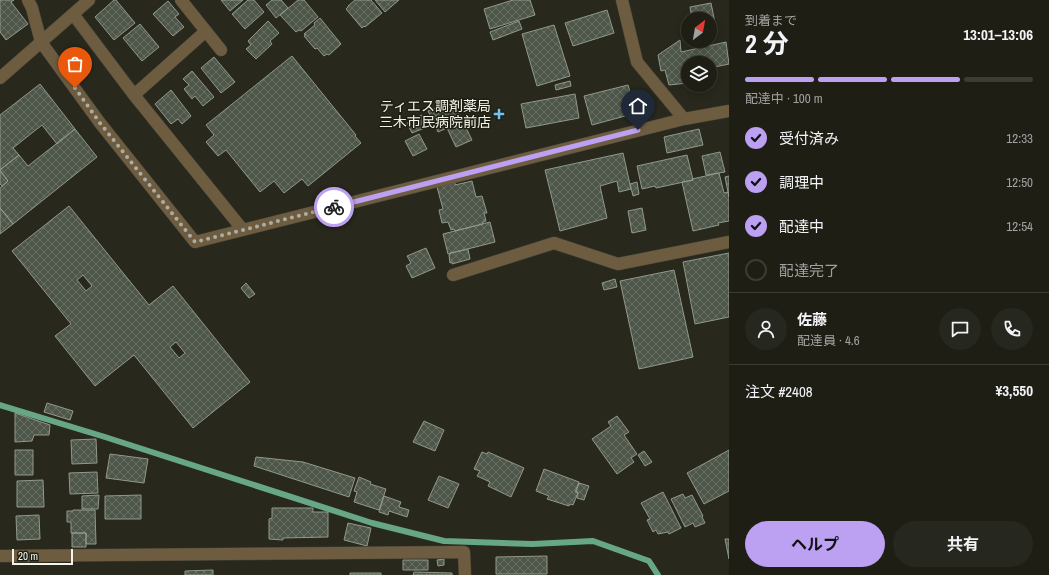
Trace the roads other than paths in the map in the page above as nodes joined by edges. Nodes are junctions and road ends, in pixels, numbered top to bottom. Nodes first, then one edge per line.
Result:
1 (28, 0) edge
2 (89, 0) edge
3 (181, 0) edge
4 (622, 0) edge
5 (73, 14) junction
6 (206, 31) junction
7 (41, 42) junction
8 (221, 50) dead end
9 (0, 78) edge
10 (134, 95) junction
11 (729, 111) edge
12 (684, 119) junction
13 (243, 230) junction
14 (729, 242) edge
15 (454, 275) dead end
16 (0, 556) edge
17 (465, 575) edge

1 - 7 street
2 - 5 street
3 - 6 street
4 - 12 street
5 - 7 street
5 - 10 street
6 - 8 street
6 - 10 street
7 - 9 street
7 - 13 street
10 - 13 street
11 - 12 street
12 - 13 street
14 - 15 street
16 - 17 street

